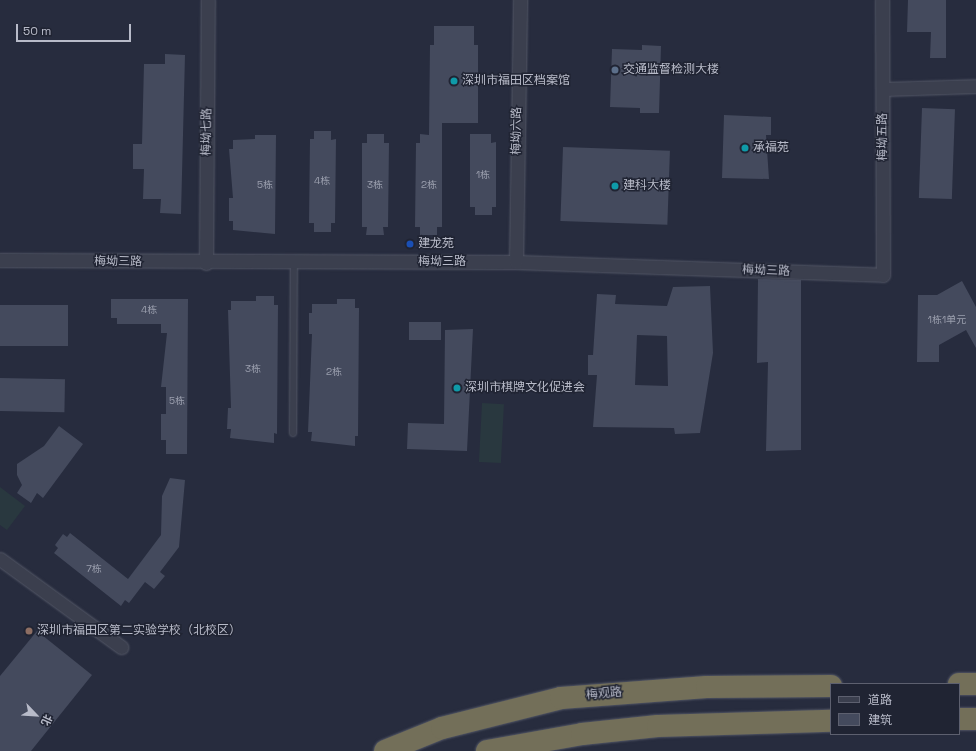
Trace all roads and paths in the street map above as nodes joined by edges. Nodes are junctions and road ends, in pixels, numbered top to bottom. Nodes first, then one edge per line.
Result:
1 (208, 0) edge
2 (520, 0) edge
3 (882, 0) edge
4 (976, 86) edge
5 (883, 88) junction
6 (0, 260) edge
7 (516, 262) junction
8 (206, 263) junction
9 (294, 263) junction
10 (883, 275) joint
11 (293, 433) dead end
12 (0, 559) edge
13 (121, 647) dead end
14 (960, 684) edge
15 (976, 684) edge
16 (830, 686) edge
17 (976, 719) edge
18 (960, 720) edge
19 (830, 721) edge
20 (385, 751) edge
21 (487, 751) edge

1 - 8 street, 梅坳七路
2 - 7 street, 梅坳六路
3 - 5 street, 梅坳五路
4 - 5 street
5 - 10 street, 梅坳五路
6 - 8 street, 梅坳三路
7 - 9 street, 梅坳三路
7 - 10 street, 梅坳三路
8 - 9 street, 梅坳三路
9 - 11 lane
12 - 13 street
14 - 15 highway
16 - 20 highway, 梅观路
17 - 18 highway
19 - 21 highway

